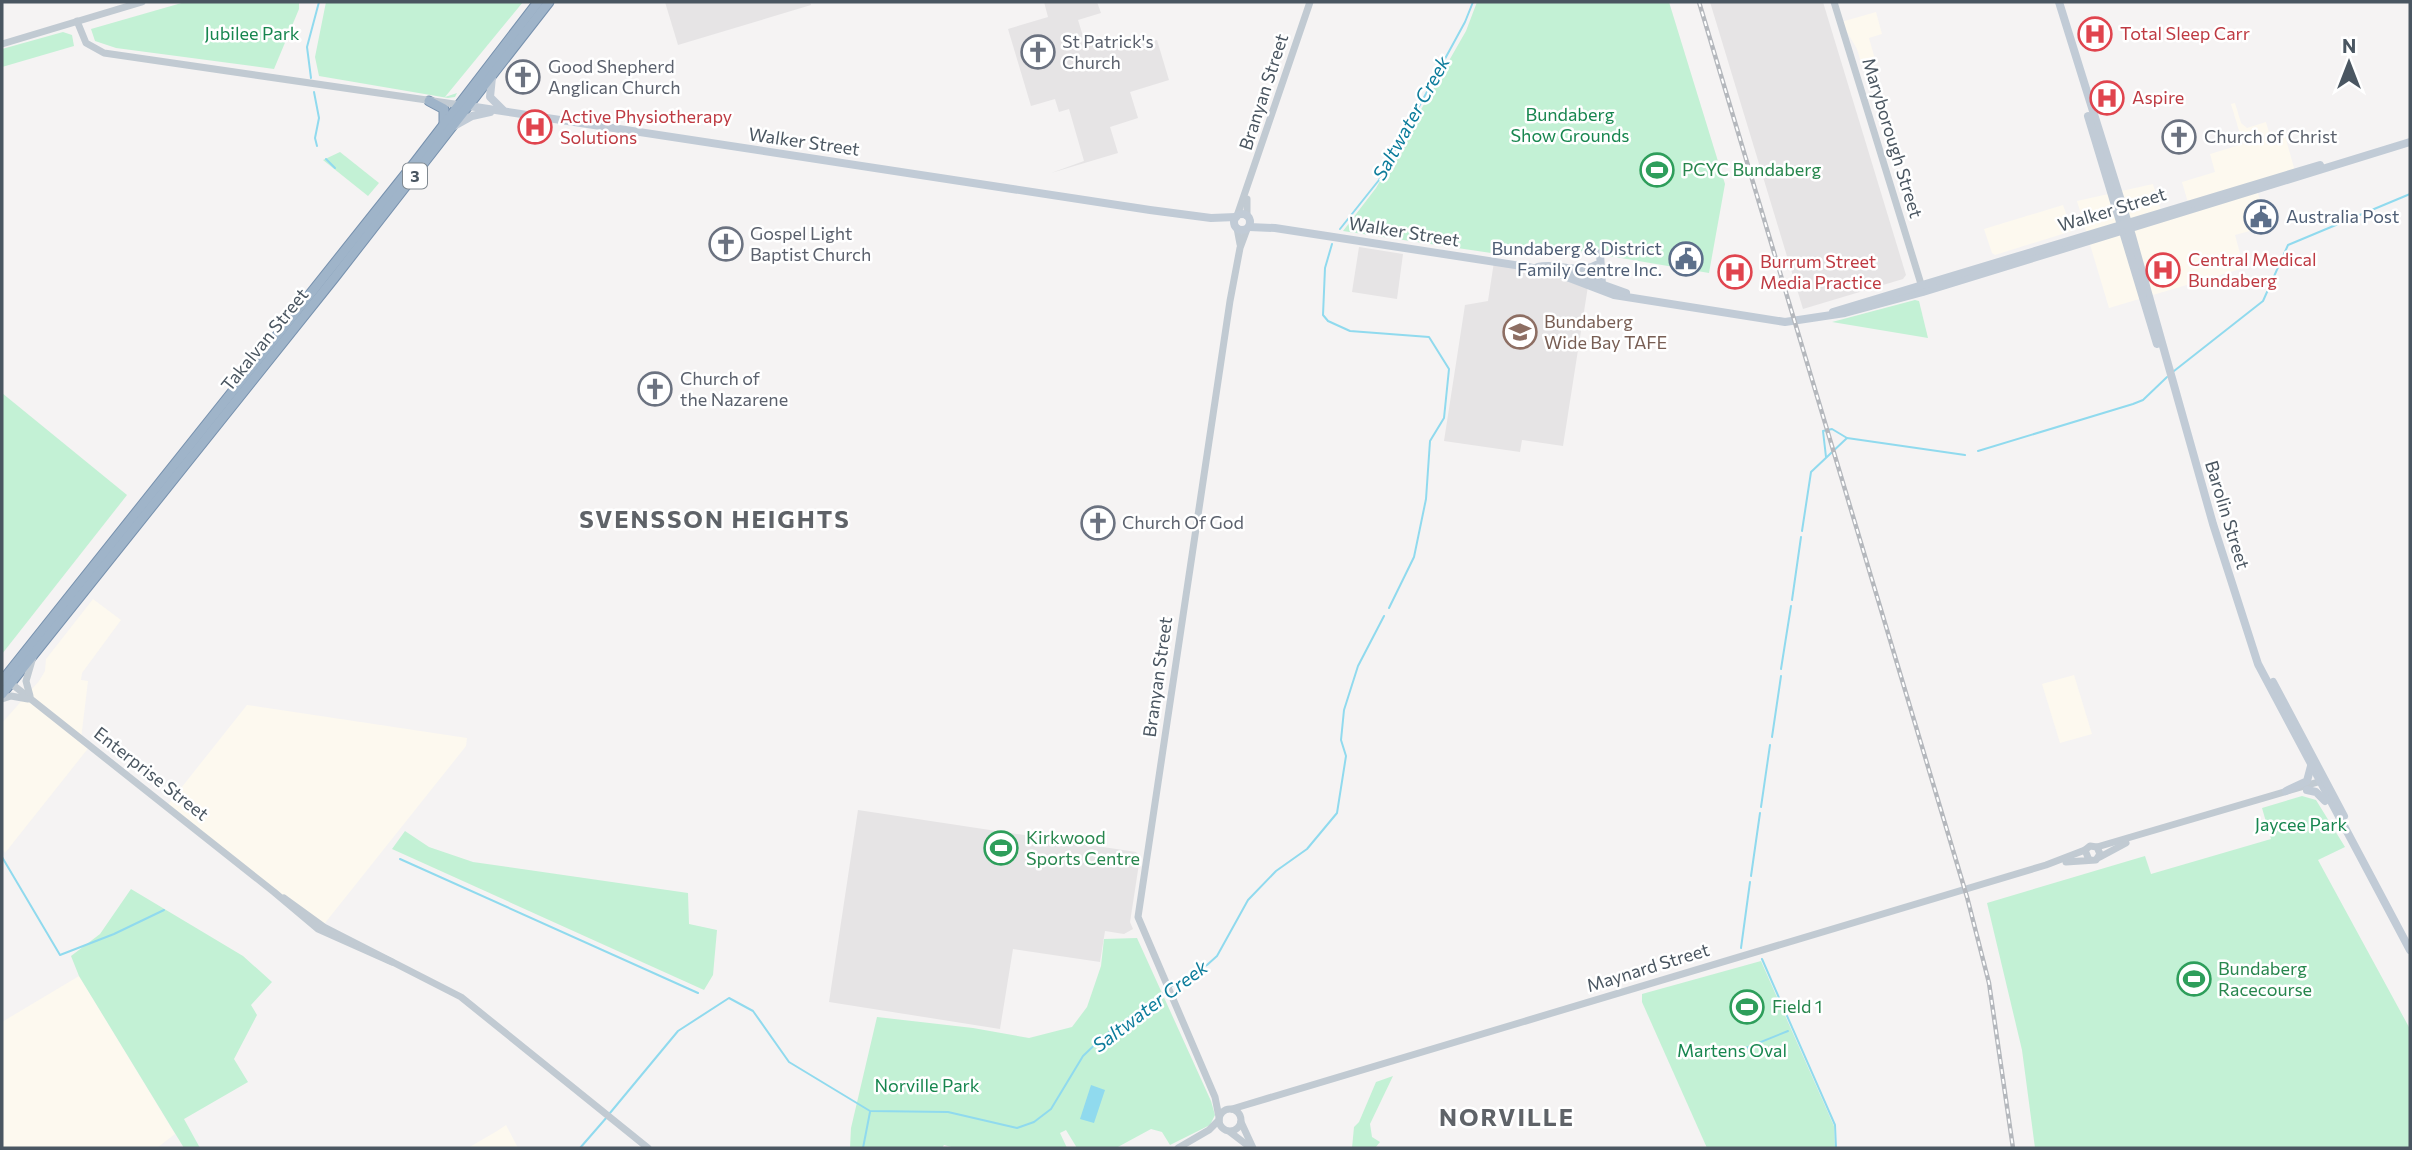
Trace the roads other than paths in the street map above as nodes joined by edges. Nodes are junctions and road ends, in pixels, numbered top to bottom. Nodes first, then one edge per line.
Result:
1 (142, 2) edge
2 (538, 2) edge
3 (549, 2) edge
4 (1310, 2) edge
5 (1834, 2) edge
6 (2057, 2) edge
7 (77, 21) junction
8 (2, 44) edge
9 (493, 74) junction
10 (429, 101) junction
11 (463, 105) junction
12 (504, 112) junction
13 (519, 115) junction
14 (447, 127) junction
15 (2410, 141) edge
16 (1248, 192) junction
17 (2223, 197) junction
18 (1248, 217) junction
19 (1236, 222) junction
20 (2124, 227) junction
21 (1248, 228) junction
22 (1275, 228) junction
23 (1240, 248) junction
24 (1600, 253) dead end
25 (1596, 265) dead end
26 (1528, 267) junction
27 (1538, 267) junction
28 (1589, 283) junction
29 (1921, 284) junction
30 (1602, 285) junction
31 (2149, 296) junction
32 (1824, 316) junction
33 (1792, 320) junction
34 (2153, 331) junction
35 (2169, 375) junction
36 (2250, 640) junction
37 (34, 654) junction
38 (6, 681) edge
39 (2, 696) edge
40 (32, 700) junction
41 (2311, 766) junction
42 (2323, 783) junction
43 (2307, 790) junction
44 (2286, 791) junction
45 (2266, 799) junction
46 (2345, 830) junction
47 (2139, 836) junction
48 (2097, 846) junction
49 (2085, 850) junction
50 (2361, 856) junction
51 (2099, 857) junction
52 (2089, 860) junction
53 (2046, 865) junction
54 (2410, 949) edge
55 (1215, 1097) junction
56 (1259, 1102) junction
57 (1230, 1109) junction
58 (1219, 1118) junction
59 (1241, 1121) junction
60 (1227, 1131) junction
61 (648, 1148) edge
62 (1181, 1148) edge
63 (1252, 1148) edge

1 - 7 street
2 - 11 highway, Takalvan Street / 3
3 - 9 highway, Takalvan Street / 3
4 - 16 street, Branyan Street
5 - 29 street, Maryborough Street
6 - 20 main road, Barolin Street
7 - 8 street
7 - 10 street, Walker Street
9 - 11 highway, Takalvan Street / 3
9 - 13 main road
10 - 11 street, Walker Street
10 - 14 highway
11 - 12 main road, Walker Street
11 - 14 highway, Takalvan Street / 3
12 - 13 main road, Walker Street
12 - 14 main road
13 - 19 main road, Walker Street
14 - 37 highway, Takalvan Street / 3
14 - 38 highway, Takalvan Street / 3
15 - 17 main road, Walker Street
15 - 17 main road, Walker Street
16 - 18 street, Branyan Street
16 - 19 street, Branyan Street
17 - 20 main road, Walker Street
17 - 20 main road, Walker Street
18 - 19 main road
18 - 21 main road
18 - 22 main road, Walker Street
19 - 21 main road, Walker Street
19 - 23 street, Branyan Street
20 - 29 main road, Walker Street
20 - 31 main road, Barolin Street
20 - 32 main road, Walker Street
20 - 34 main road, Barolin Street
21 - 22 main road, Walker Street
21 - 23 street, Branyan Street
22 - 26 main road, Walker Street
23 - 55 street, Branyan Street
24 - 30 main road
25 - 27 main road
26 - 27 main road, Walker Street
26 - 28 main road, Walker Street
27 - 28 main road, Walker Street
28 - 30 main road, Walker Street
28 - 33 main road, Walker Street
29 - 32 main road, Walker Street
30 - 33 main road, Walker Street
31 - 34 main road
31 - 35 main road, Barolin Street
32 - 33 main road, Walker Street
34 - 35 main road, Barolin Street
35 - 36 main road, Barolin Street
36 - 41 main road, Barolin Street
36 - 42 main road, Barolin Street
37 - 38 highway, Takalvan Street / 3
37 - 40 street
38 - 39 highway, Takalvan Street / 3
38 - 40 street, Enterprise Street
39 - 40 street
40 - 61 street, Enterprise Street
41 - 42 main road, Barolin Street
41 - 44 main road
42 - 43 street
42 - 44 street
42 - 46 main road, Barolin Street
42 - 50 main road, Barolin Street
43 - 45 street
43 - 46 main road
44 - 45 street
45 - 47 street
46 - 50 main road, Barolin Street
47 - 48 street
47 - 51 street
48 - 49 street, Maynard Street
48 - 51 street
49 - 52 street
49 - 53 street, Maynard Street
50 - 54 main road, Barolin Street
51 - 52 street, Maynard Street
52 - 53 street, Maynard Street
53 - 56 street, Maynard Street
55 - 57 street, Branyan Street
55 - 58 street, Branyan Street
56 - 57 street, Maynard Street
56 - 59 street, Maynard Street
57 - 58 street
57 - 59 street, Branyan Street
58 - 60 street, Branyan Street
58 - 62 street
59 - 60 street, Maynard Street
59 - 63 street, Branyan Street
60 - 62 street
60 - 63 street

